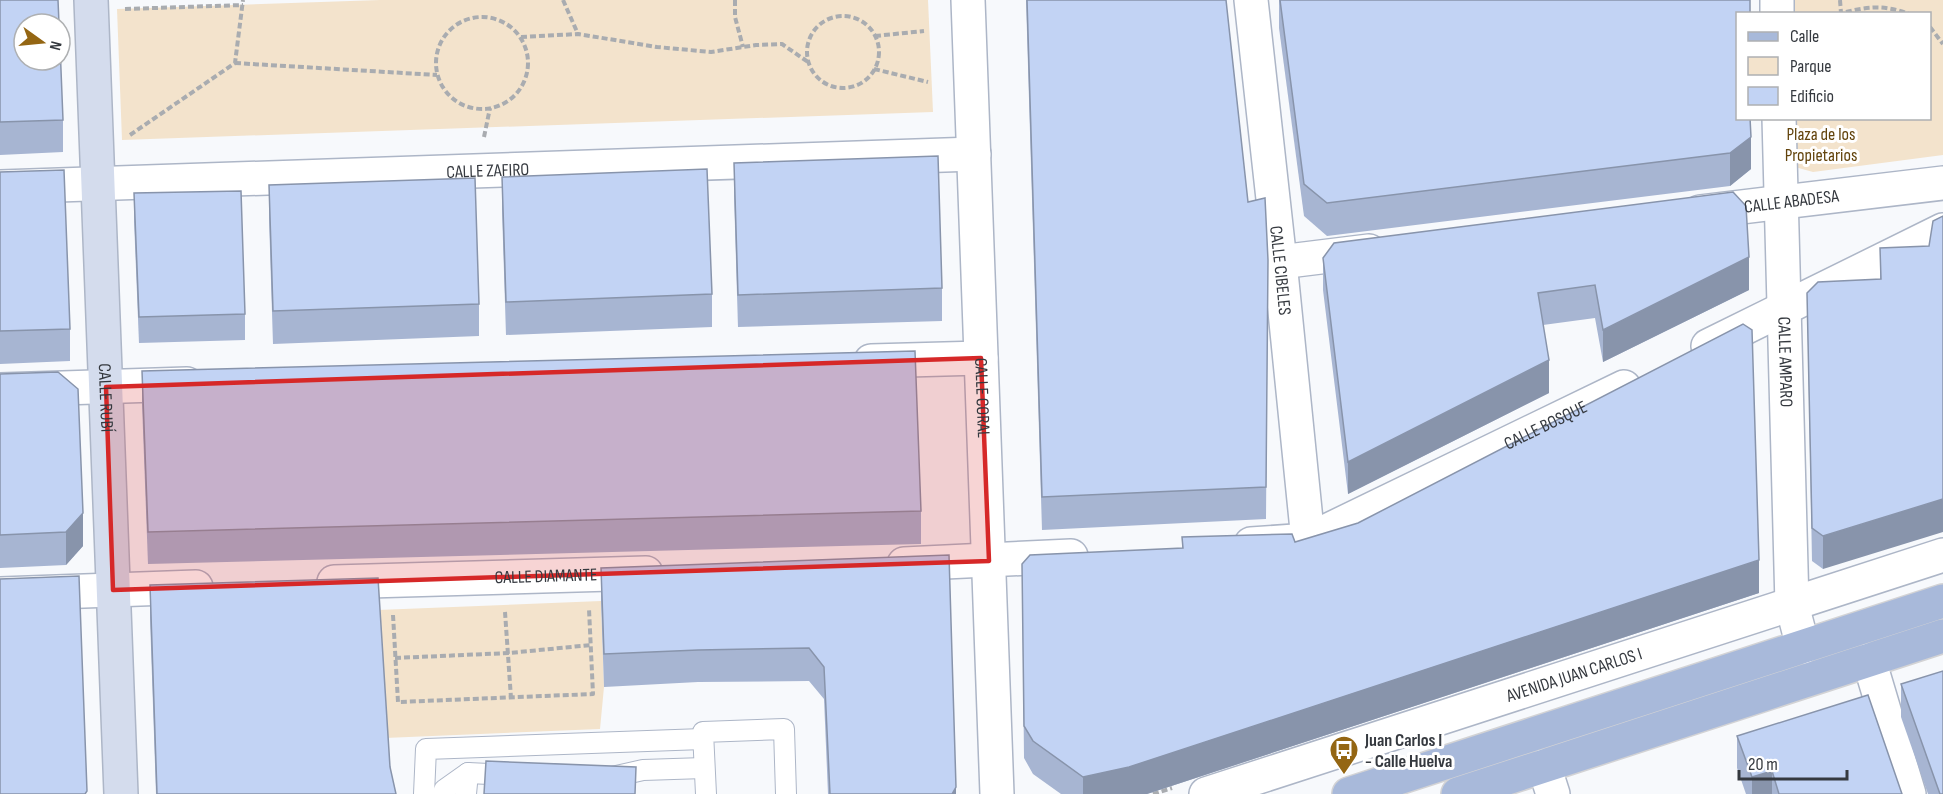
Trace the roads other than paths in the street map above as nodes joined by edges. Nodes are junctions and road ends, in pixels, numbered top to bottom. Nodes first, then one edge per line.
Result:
1 (968, 0) edge
2 (1251, 0) edge
3 (104, 5) edge
4 (1779, 120) edge
5 (974, 153) junction
6 (98, 183) junction
7 (1943, 183) edge
8 (0, 187) edge
9 (1781, 202) junction
10 (1676, 214) edge
11 (1943, 230) edge
12 (1397, 248) edge
13 (1280, 262) junction
14 (1783, 310) junction
15 (981, 358) junction
16 (1677, 361) edge
17 (837, 362) edge
18 (1646, 376) edge
19 (215, 383) edge
20 (106, 387) junction
21 (0, 390) edge
22 (1308, 540) junction
23 (1225, 545) edge
24 (1095, 554) edge
25 (1943, 555) edge
26 (988, 561) junction
27 (871, 565) edge
28 (670, 572) edge
29 (300, 583) edge
30 (231, 586) edge
31 (113, 590) junction
32 (0, 594) edge
33 (1943, 601) edge
34 (1792, 605) junction
35 (1943, 636) edge
36 (1803, 647) junction
37 (1869, 660) junction
38 (1534, 734) junction
39 (703, 739) junction
40 (704, 768) junction
41 (468, 773) junction
42 (526, 775) edge
43 (596, 778) edge
44 (1548, 780) edge
45 (121, 794) edge
46 (423, 794) edge
47 (443, 794) edge
48 (466, 794) edge
49 (706, 794) edge
50 (786, 794) edge
51 (997, 794) edge
52 (1206, 794) edge
53 (1349, 794) edge
54 (1458, 794) edge
55 (1909, 794) edge

1 - 5 street, CALLE CORAL
2 - 13 street, CALLE CIBELES
3 - 6 main road, CALLE RUBÍ
4 - 9 street, CALLE AMPARO
5 - 6 street, CALLE ZAFIRO
5 - 15 street, CALLE CORAL
6 - 8 street, CALLE ZAFIRO
6 - 20 main road, CALLE RUBÍ
7 - 9 street, CALLE ABADESA
9 - 10 street, CALLE ABADESA
9 - 14 street, CALLE AMPARO
11 - 14 street
12 - 13 street
13 - 22 street, CALLE CIBELES
14 - 16 street
14 - 34 street, CALLE AMPARO
15 - 17 street
15 - 26 street, CALLE CORAL
18 - 22 street, CALLE BOSQUE
19 - 20 street
20 - 21 street
20 - 31 main road, CALLE RUBÍ
22 - 23 street
24 - 26 street
25 - 34 street, AVENIDA JUAN CARLOS I
26 - 27 street
26 - 51 street, CALLE CORAL
28 - 29 street, CALLE DIAMANTE
30 - 31 street
31 - 32 street
31 - 45 main road, CALLE RUBÍ
33 - 36 main road
34 - 36 street, CALLE AMPARO
34 - 52 street, AVENIDA JUAN CARLOS I
35 - 37 main road
36 - 38 main road
37 - 44 main road
37 - 55 street
38 - 44 main road
38 - 53 main road
39 - 40 lane
39 - 46 lane
39 - 50 lane
40 - 43 lane
40 - 49 lane
41 - 42 lane
41 - 47 lane
41 - 48 lane
44 - 54 main road

